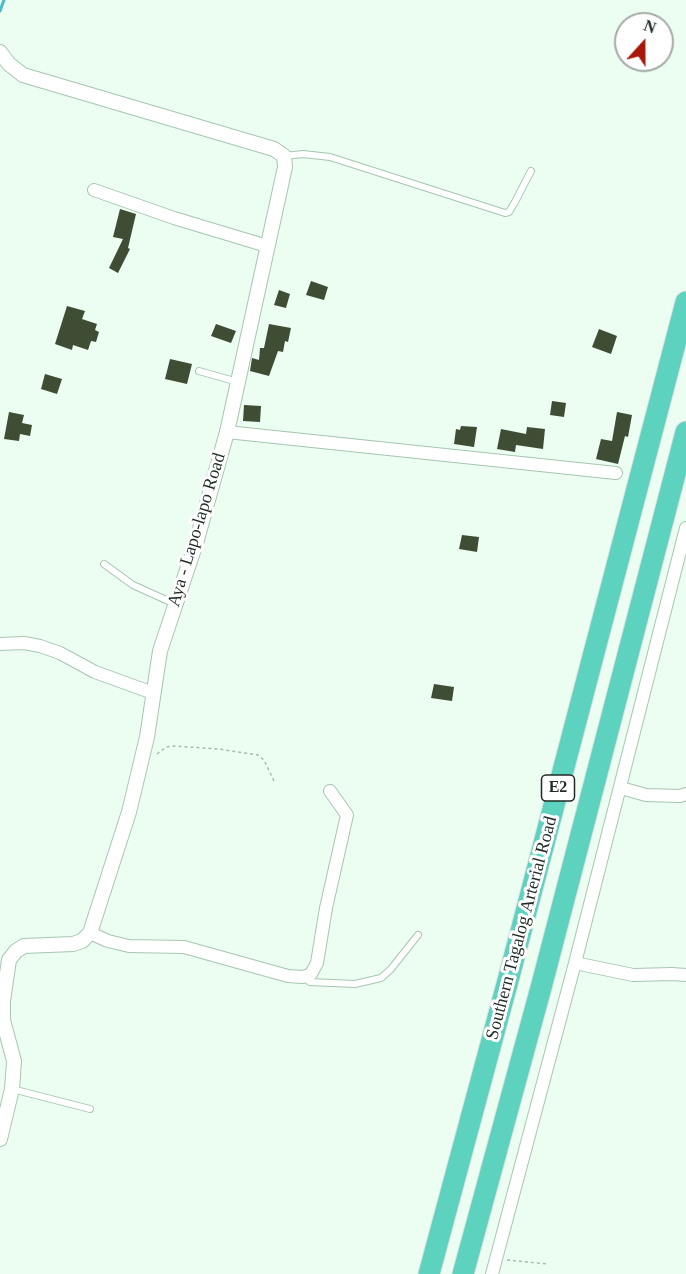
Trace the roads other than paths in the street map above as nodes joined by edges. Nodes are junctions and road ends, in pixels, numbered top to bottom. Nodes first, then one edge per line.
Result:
1 (0, 52) edge
2 (284, 156) junction
3 (531, 171) dead end
4 (94, 190) dead end
5 (267, 246) junction
6 (686, 302) edge
7 (200, 370) dead end
8 (238, 382) junction
9 (227, 432) junction
10 (686, 432) edge
11 (616, 473) dead end
12 (686, 528) edge
13 (104, 564) dead end
14 (175, 604) junction
15 (0, 644) edge
16 (153, 693) junction
17 (621, 788) junction
18 (330, 791) dead end
19 (686, 795) edge
20 (90, 933) junction
21 (418, 935) dead end
22 (576, 963) junction
23 (686, 975) edge
24 (303, 977) junction
25 (2, 991) edge
26 (10, 1086) junction
27 (90, 1109) dead end
28 (0, 1139) edge
29 (429, 1274) edge
30 (463, 1274) edge
31 (492, 1274) edge

1 - 2 street
2 - 3 lane
2 - 5 street, Aya - Lapo-lapo Road
4 - 5 street
5 - 8 street, Aya - Lapo-lapo Road
6 - 29 highway, Southern Tagalog Arterial Road / E2
7 - 8 lane
8 - 9 street, Aya - Lapo-lapo Road
9 - 11 street
9 - 14 street, Aya - Lapo-lapo Road
10 - 30 highway, Southern Tagalog Arterial Road / E2
12 - 17 street
13 - 14 lane
14 - 16 street, Aya - Lapo-lapo Road
15 - 16 street
16 - 20 street, Aya - Lapo-lapo Road
17 - 19 street
17 - 22 street
18 - 24 street
20 - 24 street
20 - 25 street
21 - 24 lane
22 - 23 street
22 - 31 street
25 - 26 street
26 - 27 lane
26 - 28 street

